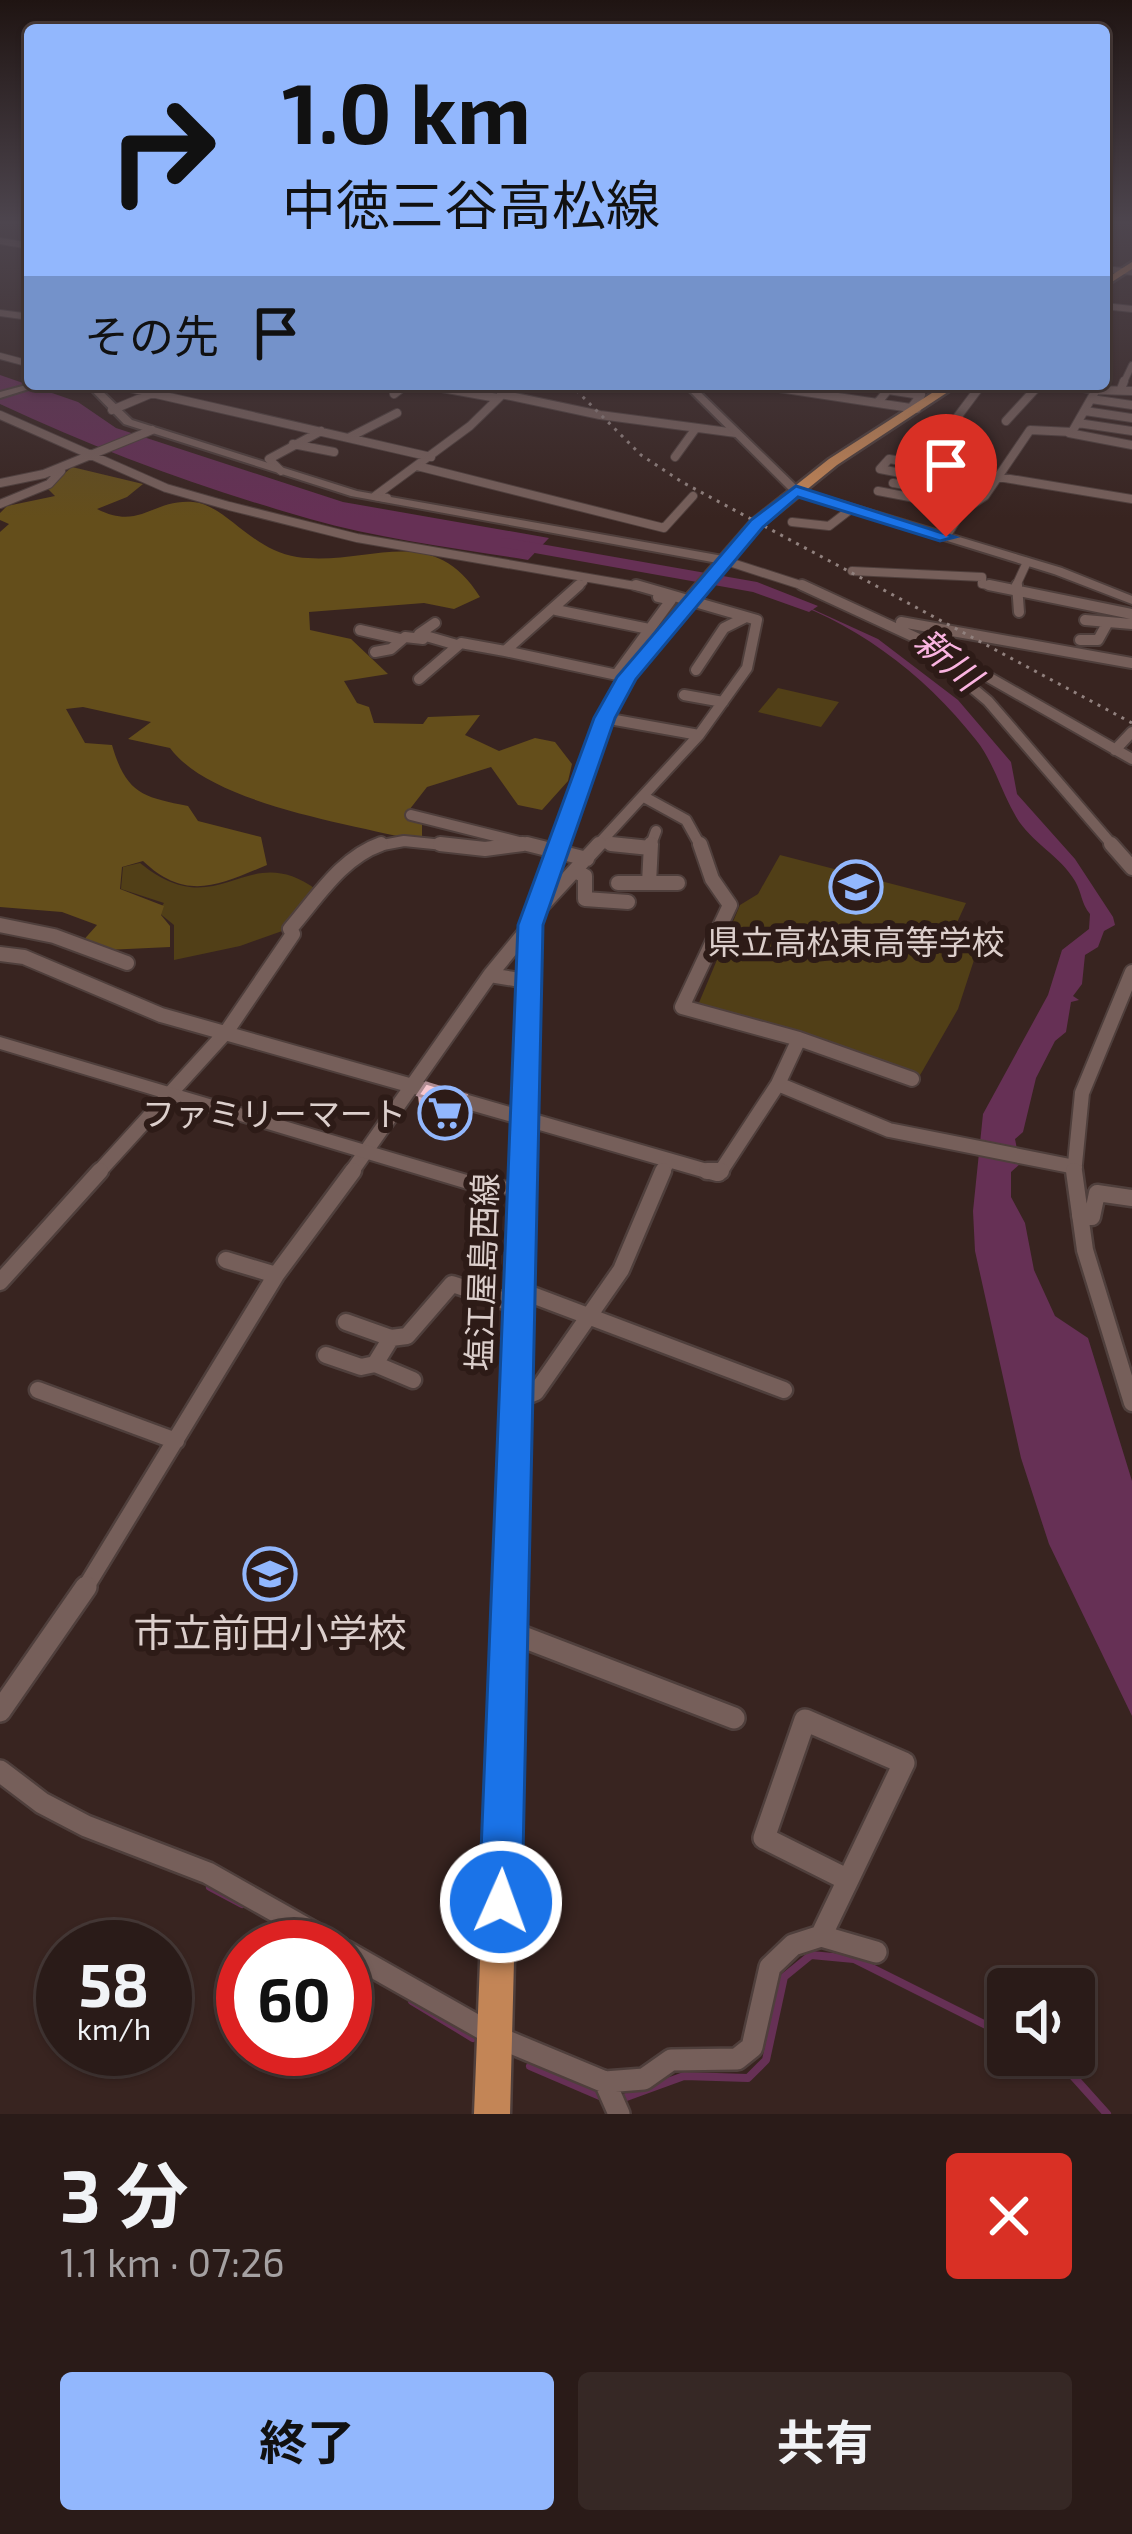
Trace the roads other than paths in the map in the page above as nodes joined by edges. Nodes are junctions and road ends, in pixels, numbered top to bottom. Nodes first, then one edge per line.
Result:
1 (1132, 365) edge
2 (95, 390) edge
3 (141, 390) edge
4 (162, 390) edge
5 (399, 390) edge
6 (460, 390) edge
7 (506, 390) edge
8 (693, 390) edge
9 (794, 390) edge
10 (944, 390) edge
11 (978, 390) edge
12 (1034, 390) edge
13 (1078, 390) edge
14 (1126, 390) edge
15 (156, 393) junction
16 (394, 394) dead end
17 (1094, 395) junction
18 (499, 396) junction
19 (878, 402) junction
20 (1132, 405) edge
21 (914, 408) junction
22 (112, 410) junction
23 (1084, 411) junction
24 (238, 412) junction
25 (397, 413) dead end
26 (0, 416) edge
27 (958, 416) dead end
28 (1132, 418) edge
29 (1006, 421) dead end
30 (221, 422) dead end
31 (1078, 423) junction
32 (696, 428) junction
33 (148, 431) junction
34 (321, 431) junction
35 (1132, 431) edge
36 (736, 433) junction
37 (1069, 433) junction
38 (350, 437) junction
39 (293, 444) junction
40 (1132, 445) edge
41 (334, 452) dead end
42 (96, 453) junction
43 (431, 457) junction
44 (675, 457) dead end
45 (64, 466) junction
46 (416, 466) junction
47 (944, 468) junction
48 (281, 471) junction
49 (997, 478) junction
50 (0, 483) edge
51 (893, 483) dead end
52 (796, 491) junction
53 (878, 491) dead end
54 (693, 496) dead end
55 (981, 498) junction
56 (1132, 499) edge
57 (0, 504) edge
58 (413, 506) junction
59 (967, 508) junction
60 (851, 509) junction
61 (792, 522) dead end
62 (946, 537) junction
63 (722, 561) junction
64 (1027, 562) junction
65 (852, 571) dead end
66 (517, 575) dead end
67 (583, 582) junction
68 (1016, 589) junction
69 (1129, 596) edge
70 (692, 597) junction
71 (556, 610) junction
72 (863, 610) junction
73 (1019, 612) dead end
74 (1132, 614) edge
75 (749, 618) junction
76 (1085, 620) dead end
77 (435, 622) dead end
78 (1108, 622) junction
79 (1132, 624) edge
80 (899, 628) junction
81 (361, 629) dead end
82 (650, 629) junction
83 (400, 639) junction
84 (423, 639) junction
85 (1080, 640) dead end
86 (457, 645) junction
87 (505, 651) junction
88 (375, 652) dead end
89 (1132, 663) edge
90 (696, 670) dead end
91 (621, 676) junction
92 (419, 679) dead end
93 (685, 695) dead end
94 (1026, 695) junction
95 (988, 701) junction
96 (723, 702) junction
97 (604, 718) junction
98 (1132, 731) edge
99 (699, 734) junction
100 (1115, 750) junction
101 (1132, 759) edge
102 (646, 798) junction
103 (411, 815) dead end
104 (656, 831) dead end
105 (526, 843) junction
106 (602, 843) junction
107 (650, 848) junction
108 (557, 851) junction
109 (587, 859) junction
110 (1132, 868) edge
111 (575, 871) junction
112 (618, 883) dead end
113 (649, 883) junction
114 (678, 883) dead end
115 (628, 902) dead end
116 (532, 920) junction
117 (0, 926) edge
118 (0, 954) edge
119 (127, 962) dead end
120 (1132, 972) edge
121 (490, 975) junction
122 (526, 981) junction
123 (227, 1031) junction
124 (799, 1039) junction
125 (0, 1043) edge
126 (912, 1079) dead end
127 (778, 1084) junction
128 (415, 1087) junction
129 (166, 1093) junction
130 (522, 1118) junction
131 (366, 1152) junction
132 (668, 1160) junction
133 (1075, 1168) junction
134 (520, 1188) junction
135 (1132, 1198) edge
136 (1080, 1216) junction
137 (226, 1260) dead end
138 (276, 1275) junction
139 (0, 1282) edge
140 (517, 1297) junction
141 (590, 1317) junction
142 (346, 1322) dead end
143 (391, 1338) junction
144 (326, 1355) dead end
145 (375, 1364) junction
146 (412, 1380) dead end
147 (38, 1390) dead end
148 (784, 1390) dead end
149 (514, 1401) junction
150 (1132, 1403) edge
151 (176, 1441) junction
152 (508, 1631) junction
153 (0, 1711) edge
154 (734, 1718) dead end
155 (0, 1771) edge
156 (848, 1880) junction
157 (291, 1920) edge
158 (821, 1936) junction
159 (876, 1952) dead end
160 (372, 1966) edge
161 (497, 2037) junction
162 (605, 2082) junction
163 (492, 2114) edge
164 (619, 2114) edge

1 - 14 street
2 - 22 street
3 - 15 street
4 - 15 street
5 - 16 street
6 - 18 street
7 - 18 street
8 - 36 street
9 - 19 street
10 - 21 main road, 塩江屋島西線
11 - 27 street
12 - 29 street
13 - 17 street
14 - 17 street
15 - 22 street
15 - 24 street
17 - 20 street
17 - 23 street
18 - 32 street
18 - 43 street
19 - 21 street
19 - 21 street
21 - 52 main road, 塩江屋島西線
22 - 33 street
23 - 28 street
23 - 31 street
24 - 30 street
24 - 34 street
25 - 38 street
26 - 42 street
31 - 35 street
31 - 37 street
32 - 36 street
32 - 44 street
33 - 42 street
33 - 48 street
34 - 38 street
34 - 39 street
36 - 52 street
37 - 40 street
37 - 49 street
38 - 43 street
39 - 41 street
39 - 48 street
42 - 45 street
42 - 70 street
43 - 46 street
45 - 50 street
45 - 57 street
46 - 54 street
46 - 58 street
47 - 47 street
47 - 49 street
48 - 58 street
49 - 55 street
49 - 56 street
51 - 55 street
52 - 60 street
52 - 63 main road, 塩江屋島西線
53 - 59 street
55 - 59 street
58 - 63 street
59 - 62 street
60 - 61 street
60 - 62 street
62 - 64 street
63 - 70 main road, 塩江屋島西線
63 - 72 street
64 - 68 street
64 - 69 street
65 - 68 street
66 - 67 street
67 - 71 street
67 - 82 street
68 - 73 street
68 - 74 street
70 - 75 street
70 - 91 main road, 塩江屋島西線
71 - 82 street
71 - 87 street
72 - 80 street
72 - 89 street
75 - 90 street
75 - 96 street
76 - 78 street
77 - 84 street
78 - 79 street
78 - 85 street
80 - 94 street
80 - 95 street
81 - 83 street
82 - 91 street
83 - 84 street
83 - 88 street
84 - 86 street
86 - 87 street
86 - 92 street
87 - 91 street
91 - 97 main road, 塩江屋島西線
93 - 96 street
94 - 95 street
94 - 100 street
95 - 110 street
96 - 99 street
97 - 99 street
97 - 108 main road, 塩江屋島西線
98 - 100 street
99 - 102 street
100 - 101 street
102 - 106 street
102 - 124 street
103 - 105 street
104 - 107 street
105 - 108 street
105 - 123 street
106 - 107 street
106 - 109 street
107 - 113 street
108 - 109 street
108 - 116 main road, 塩江屋島西線
109 - 111 street
111 - 115 street
111 - 116 street
112 - 113 street
113 - 114 street
116 - 121 street
116 - 122 main road, 塩江屋島西線
117 - 119 street
118 - 123 street
120 - 133 street
121 - 122 street
121 - 128 street
122 - 130 main road, 塩江屋島西線
123 - 128 street
123 - 129 street
124 - 126 street
124 - 127 street
125 - 129 street
127 - 132 street
127 - 133 street
128 - 130 street
128 - 131 street
129 - 131 street
129 - 139 street
130 - 132 street
130 - 134 main road, 塩江屋島西線
131 - 134 street
131 - 138 street
132 - 141 street
133 - 136 street
134 - 140 main road, 塩江屋島西線
135 - 136 street
136 - 150 street
137 - 138 street
138 - 151 street
140 - 141 street
140 - 143 street
140 - 149 main road, 塩江屋島西線
141 - 148 street
141 - 149 street
142 - 143 street
143 - 145 street
144 - 145 street
145 - 146 street
147 - 151 street
149 - 152 main road, 塩江屋島西線
151 - 153 street
152 - 154 street
152 - 161 main road, 塩江屋島西線
155 - 157 street
156 - 156 street
156 - 158 street
158 - 159 street
158 - 162 street
160 - 161 street
161 - 162 street
161 - 163 main road, 塩江屋島西線
162 - 164 street

